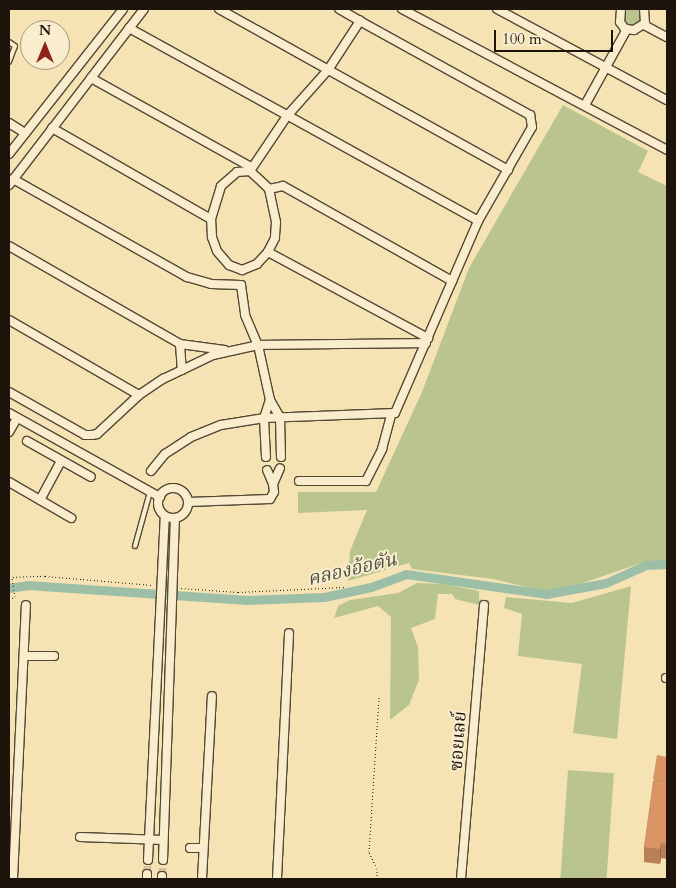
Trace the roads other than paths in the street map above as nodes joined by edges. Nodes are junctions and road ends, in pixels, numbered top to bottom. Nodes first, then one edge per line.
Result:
1 (123, 9) edge
2 (144, 9) edge
3 (219, 9) edge
4 (339, 9) edge
5 (402, 9) edge
6 (497, 9) edge
7 (619, 9) edge
8 (644, 9) edge
9 (360, 21) junction
10 (644, 25) junction
11 (129, 28) junction
12 (627, 29) junction
13 (667, 37) edge
14 (9, 42) edge
15 (9, 62) edge
16 (605, 68) junction
17 (328, 70) junction
18 (91, 78) junction
19 (667, 100) edge
20 (584, 105) junction
21 (287, 116) junction
22 (9, 123) edge
23 (52, 128) junction
24 (25, 133) junction
25 (667, 150) edge
26 (9, 154) edge
27 (251, 169) junction
28 (508, 170) junction
29 (11, 182) edge
30 (269, 189) junction
31 (211, 219) junction
32 (478, 221) junction
33 (9, 246) edge
34 (268, 252) junction
35 (242, 270) junction
36 (452, 281) junction
37 (241, 285) junction
38 (9, 320) edge
39 (427, 340) junction
40 (180, 344) junction
41 (258, 345) junction
42 (232, 351) junction
43 (182, 370) junction
44 (9, 392) edge
45 (139, 395) junction
46 (270, 400) junction
47 (9, 413) edge
48 (391, 414) junction
49 (280, 417) junction
50 (17, 418) junction
51 (264, 418) junction
52 (9, 432) edge
53 (27, 441) dead end
54 (266, 457) dead end
55 (281, 457) dead end
56 (62, 460) junction
57 (280, 468) dead end
58 (267, 470) dead end
59 (150, 471) dead end
60 (90, 477) dead end
61 (9, 482) edge
62 (299, 482) dead end
63 (273, 484) junction
64 (150, 492) junction
65 (160, 497) junction
66 (40, 500) junction
67 (188, 502) junction
68 (165, 516) junction
69 (71, 518) dead end
70 (175, 518) junction
71 (136, 546) dead end
72 (26, 605) dead end
73 (484, 605) dead end
74 (289, 633) dead end
75 (24, 656) junction
76 (54, 656) dead end
77 (212, 696) dead end
78 (80, 837) dead end
79 (149, 840) junction
80 (163, 840) junction
81 (190, 848) dead end
82 (203, 848) junction
83 (148, 860) tunnel mouth
84 (163, 860) tunnel mouth
85 (13, 879) edge
86 (202, 879) edge
87 (277, 879) edge
88 (462, 879) edge

1 - 24 street
2 - 11 street
3 - 17 street
4 - 9 street
5 - 20 street
6 - 16 street
7 - 12 street
8 - 10 street
9 - 17 street
9 - 28 street
10 - 12 street
10 - 13 street
11 - 18 street
11 - 21 street
12 - 16 street
14 - 15 lane
16 - 19 street
16 - 20 street
17 - 21 street
17 - 28 street
18 - 23 street
18 - 27 street
20 - 25 street
21 - 27 street
21 - 32 street
22 - 24 street
23 - 29 street
23 - 31 street
24 - 26 street
27 - 30 street
27 - 31 street
28 - 32 street
29 - 37 street
30 - 34 street
30 - 36 street
31 - 35 street
32 - 36 street
33 - 40 street
34 - 35 street
34 - 39 street
35 - 37 street
36 - 39 street
37 - 41 street
38 - 45 street
39 - 41 street
39 - 48 street
40 - 42 street
40 - 43 street
41 - 42 street
41 - 46 street
42 - 43 street
43 - 45 street
44 - 45 street
46 - 49 street
46 - 51 street
47 - 50 street
48 - 49 street
48 - 62 street
49 - 51 street
49 - 55 street
50 - 52 street
50 - 64 street
51 - 54 street
51 - 59 street
53 - 56 street
56 - 60 street
56 - 66 street
57 - 63 street
58 - 63 street
61 - 66 street
63 - 67 street
64 - 65 street
64 - 71 lane
65 - 67 street
65 - 68 street
66 - 69 street
67 - 70 street
68 - 70 street
68 - 79 street
70 - 80 street
72 - 75 street
73 - 88 street, ซอยเลย์
74 - 87 street
75 - 76 street
75 - 85 street
77 - 82 street
78 - 79 street
79 - 80 street
79 - 83 street
80 - 84 street
81 - 82 street
82 - 86 street

